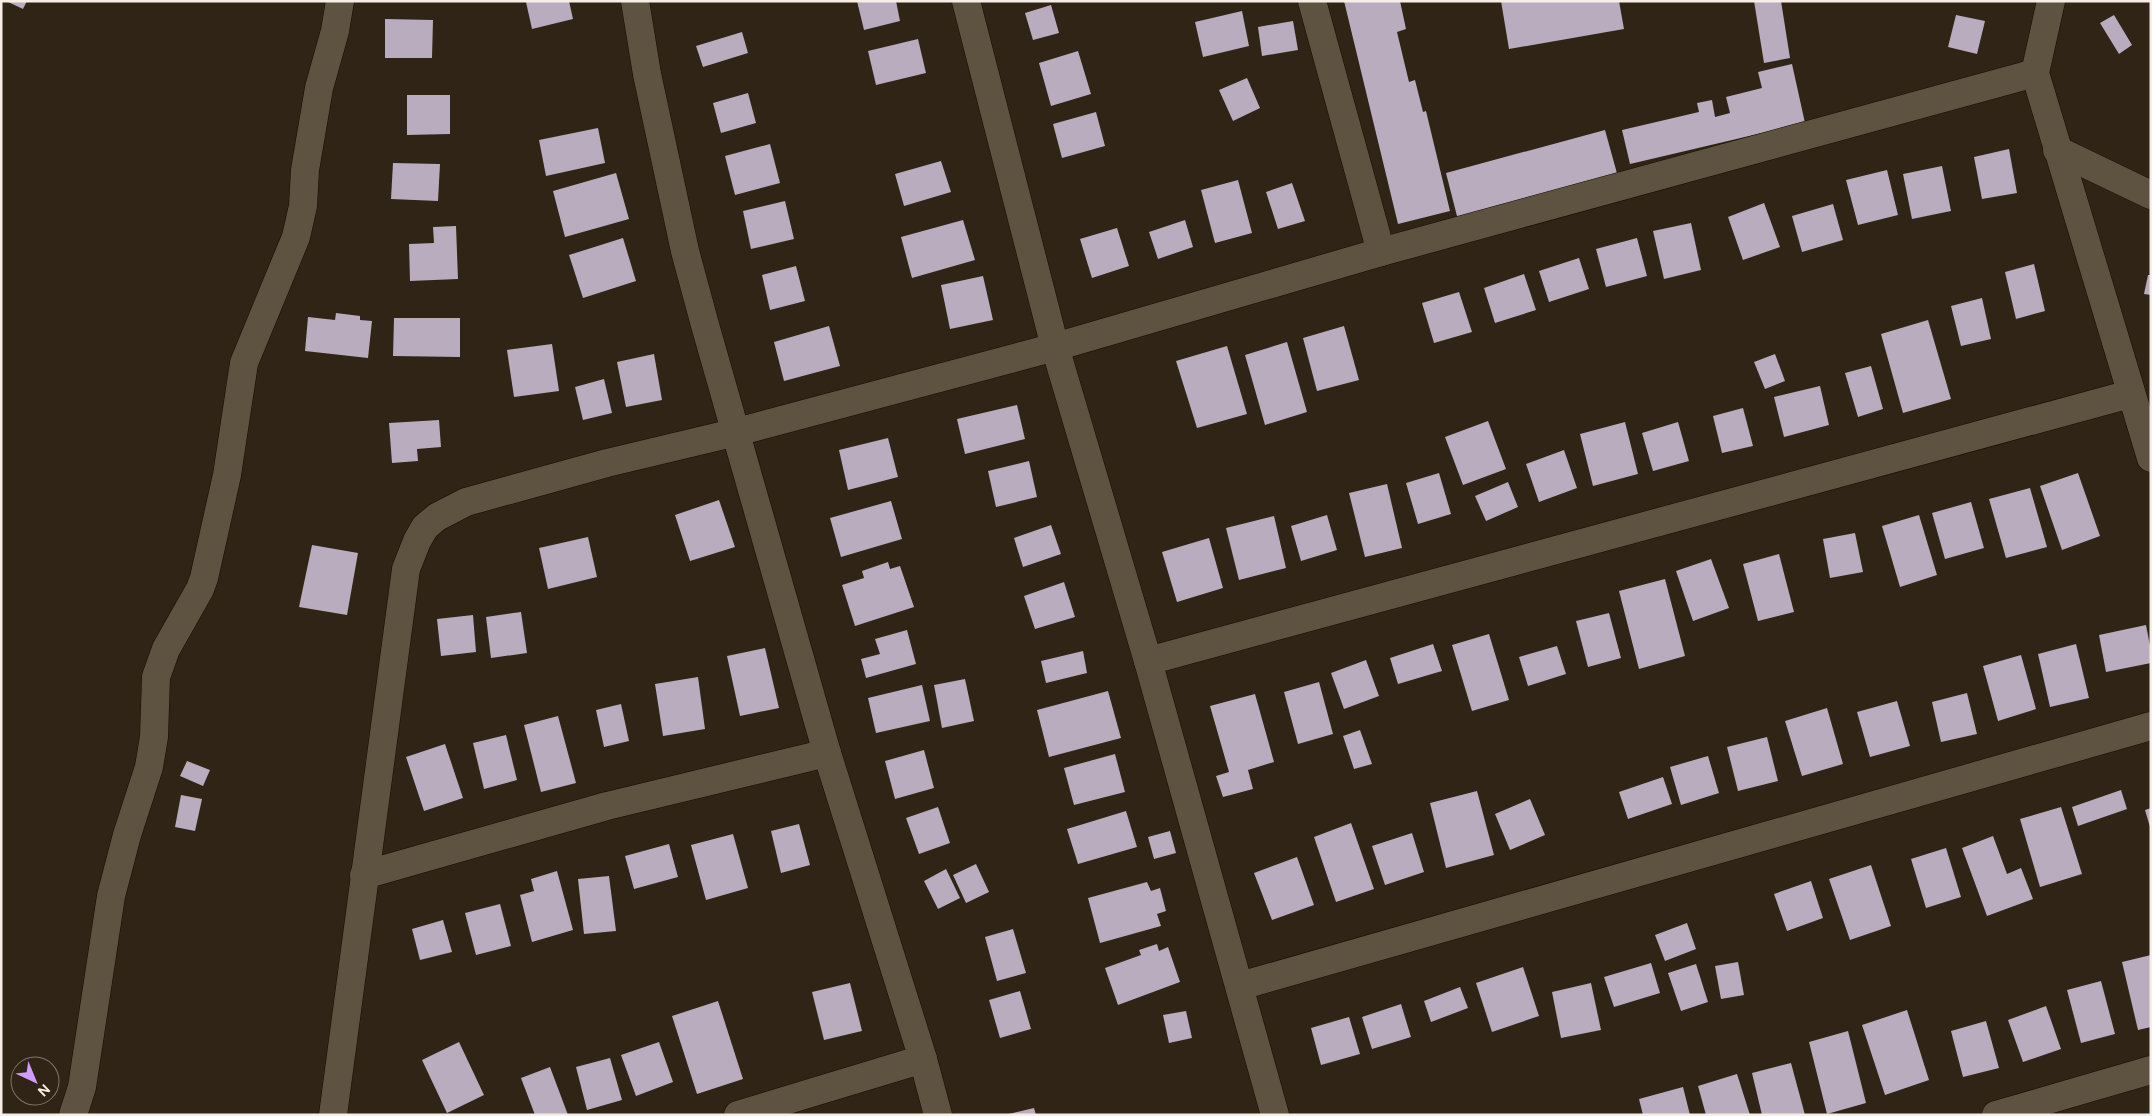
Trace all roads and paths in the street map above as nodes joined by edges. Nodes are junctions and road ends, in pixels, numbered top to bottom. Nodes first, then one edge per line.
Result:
1 (340, 1) edge
2 (635, 1) edge
3 (966, 1) edge
4 (1312, 1) edge
5 (2051, 1) edge
6 (2035, 73) junction
7 (2058, 150) junction
8 (2151, 196) edge
9 (1380, 252) junction
10 (1055, 348) junction
11 (2130, 394) junction
12 (737, 432) junction
13 (2151, 458) edge
14 (1148, 662) junction
15 (2151, 726) edge
16 (827, 753) junction
17 (364, 875) junction
18 (1240, 986) junction
19 (923, 1059) junction
20 (2151, 1070) edge
21 (73, 1115) edge
22 (333, 1115) edge
23 (738, 1115) edge
24 (938, 1115) edge
25 (1274, 1115) edge
26 (1996, 1115) edge

1 - 21 street
2 - 12 street
3 - 10 street
4 - 9 street
5 - 6 street
6 - 7 street
6 - 9 street
7 - 8 street
7 - 11 street
9 - 10 street
10 - 12 street
10 - 14 street
11 - 13 street
11 - 14 street
12 - 16 street
12 - 17 street
14 - 18 street
15 - 18 street
16 - 17 street
16 - 19 street
17 - 22 street
18 - 25 street
19 - 23 street
19 - 24 street
20 - 26 street

